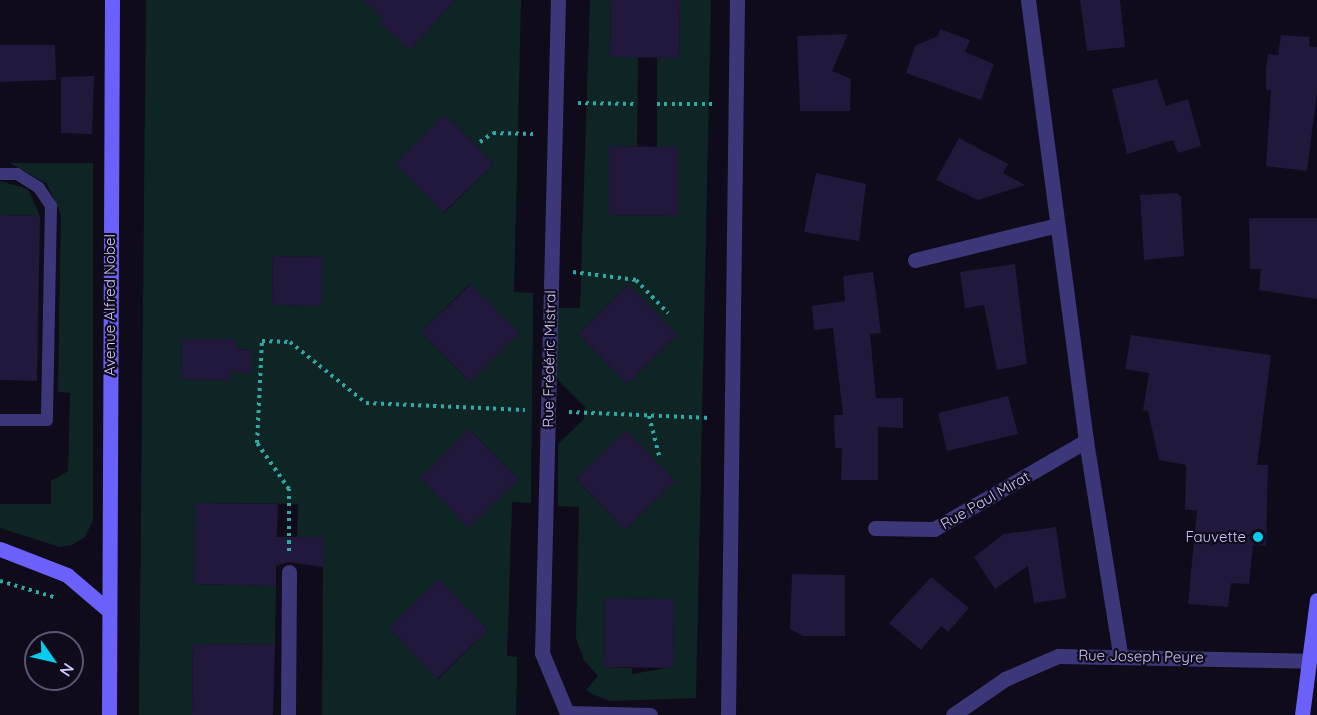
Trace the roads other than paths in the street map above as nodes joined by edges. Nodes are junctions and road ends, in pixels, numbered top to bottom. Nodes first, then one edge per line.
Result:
1 (112, 0) edge
2 (558, 0) edge
3 (737, 0) edge
4 (1028, 0) edge
5 (0, 174) edge
6 (1057, 225) junction
7 (915, 260) dead end
8 (0, 420) edge
9 (1086, 441) junction
10 (875, 528) dead end
11 (0, 549) edge
12 (289, 572) road end
13 (1317, 600) edge
14 (108, 610) junction
15 (1120, 654) junction
16 (1309, 661) junction
17 (566, 714) edge
18 (109, 715) edge
19 (288, 715) edge
20 (650, 715) edge
21 (728, 715) edge
22 (953, 715) edge
23 (1302, 715) edge

1 - 14 main road, Avenue Alfred Nobel
2 - 17 street, Rue Frédéric Mistral
3 - 21 street
4 - 6 street
5 - 8 lane
6 - 7 street
6 - 9 street
9 - 10 street, Rue Paul Mirat
9 - 15 street
11 - 14 main road
12 - 19 street
13 - 16 main road
14 - 18 main road, Avenue Alfred Nobel
15 - 16 street, Rue Joseph Peyre
15 - 22 street, Rue Joseph Peyre
16 - 23 main road
17 - 20 street, Rue Frédéric Mistral

